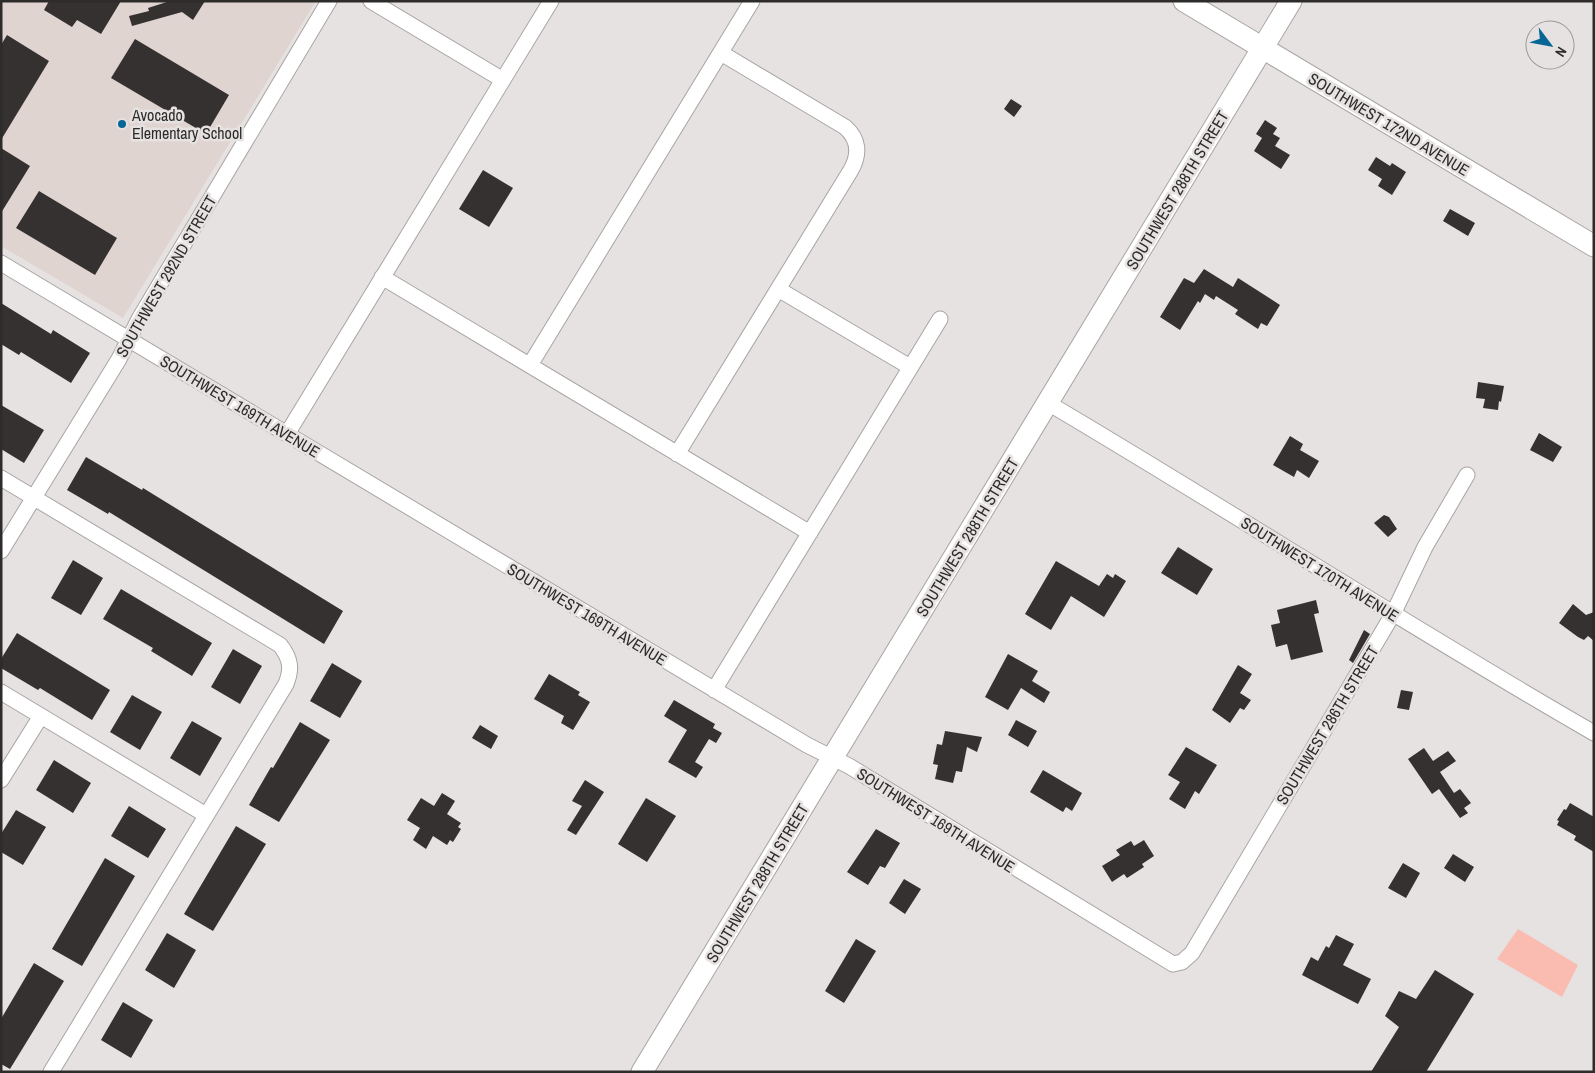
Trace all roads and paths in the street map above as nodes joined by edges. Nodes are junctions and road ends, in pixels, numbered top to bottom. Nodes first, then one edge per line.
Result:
1 (329, 1) edge
2 (371, 1) edge
3 (551, 1) edge
4 (752, 1) edge
5 (1184, 1) edge
6 (1291, 1) edge
7 (1263, 48) junction
8 (721, 53) junction
9 (503, 80) junction
10 (1594, 246) edge
11 (1, 263) edge
12 (382, 277) junction
13 (778, 289) junction
14 (940, 319) dead end
15 (128, 339) junction
16 (530, 365) junction
17 (910, 367) junction
18 (1048, 403) junction
19 (287, 434) junction
20 (677, 454) junction
21 (1467, 475) dead end
22 (1, 478) edge
23 (34, 497) junction
24 (810, 533) junction
25 (1, 550) edge
26 (1393, 614) junction
27 (714, 690) junction
28 (1, 692) edge
29 (41, 716) junction
30 (1594, 733) edge
31 (832, 758) junction
32 (1, 780) edge
33 (206, 816) junction
34 (1173, 964) joint
35 (51, 1072) edge
36 (642, 1072) edge

1 - 15 street, SOUTHWEST 292ND STREET
2 - 9 street
3 - 9 street
4 - 8 street
5 - 7 street, SOUTHWEST 172ND AVENUE
6 - 7 street, SOUTHWEST 288TH STREET
7 - 10 street, SOUTHWEST 172ND AVENUE
7 - 18 street, SOUTHWEST 288TH STREET
8 - 13 street
8 - 16 street
9 - 12 street
11 - 15 street, SOUTHWEST 169TH AVENUE
12 - 16 street
12 - 19 street
13 - 17 street
13 - 20 street
14 - 17 street
15 - 19 street, SOUTHWEST 169TH AVENUE
15 - 23 street, SOUTHWEST 292ND STREET
16 - 20 street
17 - 24 street
18 - 26 street, SOUTHWEST 170TH AVENUE
18 - 31 street, SOUTHWEST 288TH STREET
19 - 27 street, SOUTHWEST 169TH AVENUE
20 - 24 street
21 - 26 street, SOUTHWEST 286TH STREET
22 - 23 street
23 - 25 street, SOUTHWEST 292ND STREET
23 - 33 street
24 - 27 street
26 - 30 street, SOUTHWEST 170TH AVENUE
26 - 34 street, SOUTHWEST 286TH STREET
27 - 31 street, SOUTHWEST 169TH AVENUE
28 - 29 street
29 - 32 street
29 - 33 street
31 - 34 street, SOUTHWEST 169TH AVENUE
31 - 36 street, SOUTHWEST 288TH STREET
33 - 35 street

